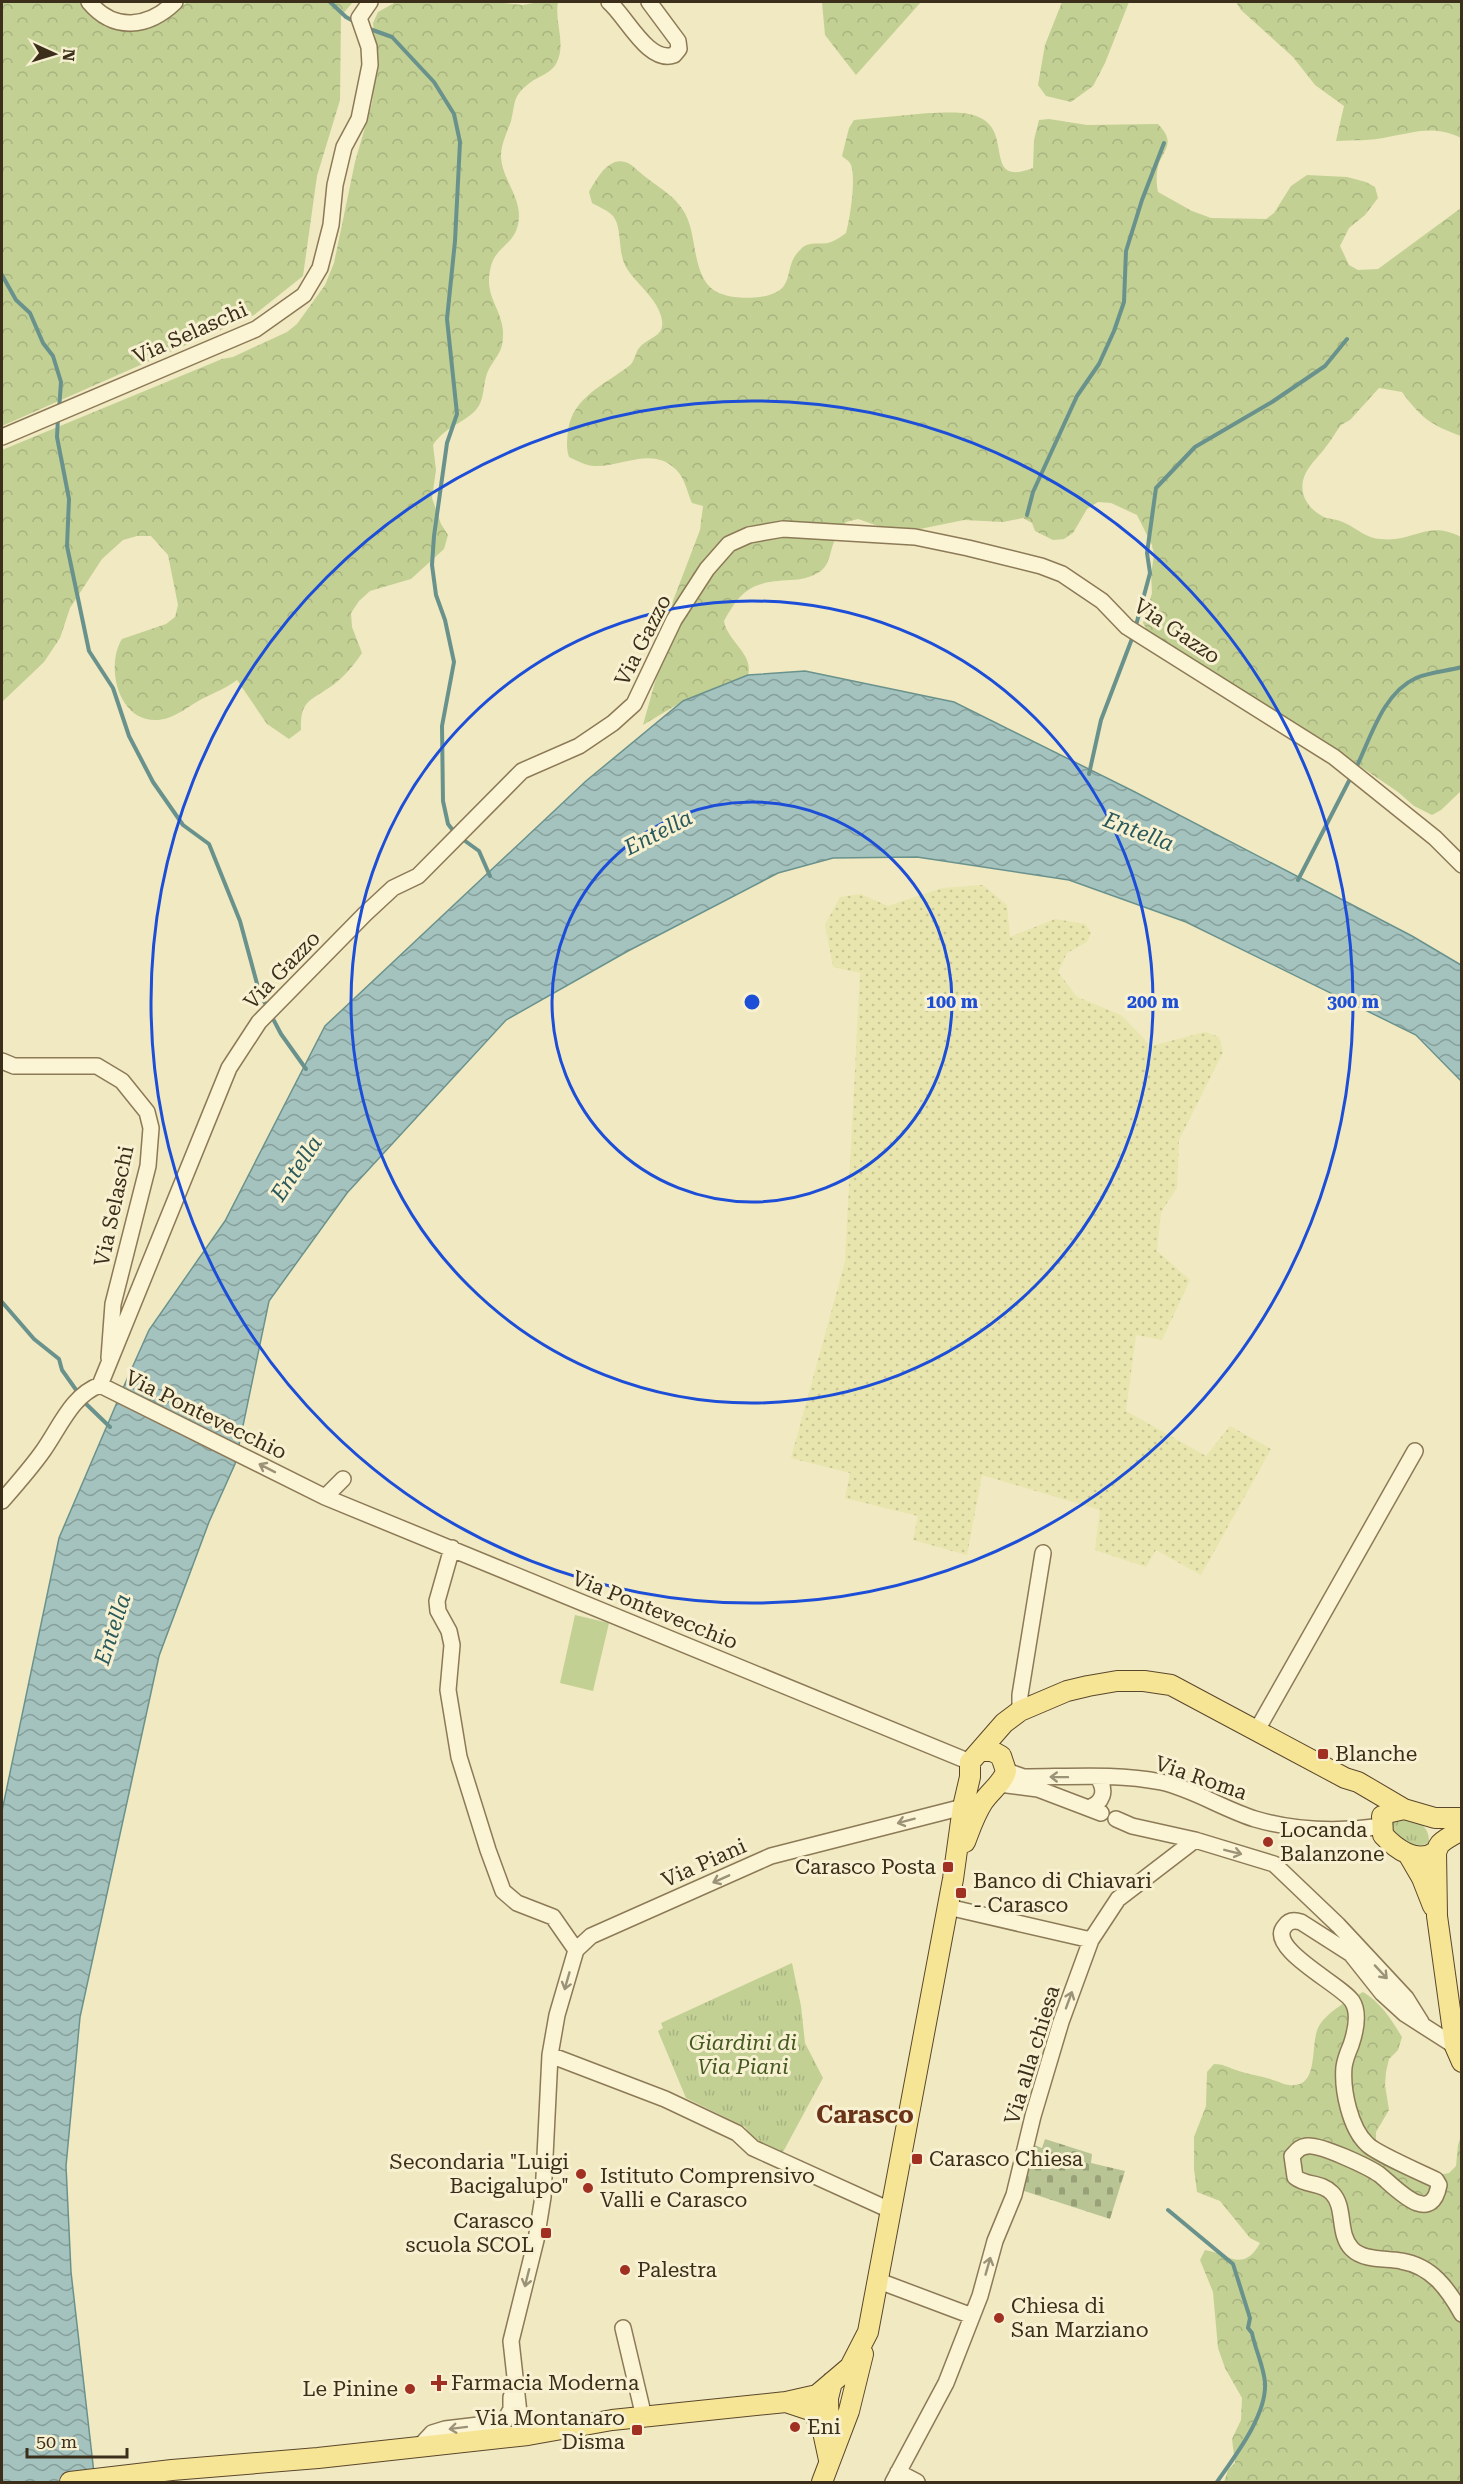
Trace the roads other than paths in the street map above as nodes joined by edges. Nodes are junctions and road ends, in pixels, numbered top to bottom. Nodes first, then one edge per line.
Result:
1 (89, 2) edge
2 (175, 2) edge
3 (370, 2) edge
4 (609, 2) edge
5 (649, 2) edge
6 (2, 437) edge
7 (1461, 865) edge
8 (2, 1061) edge
9 (109, 1366) junction
10 (104, 1387) junction
11 (1415, 1451) dead end
12 (343, 1479) dead end
13 (322, 1496) junction
14 (2, 1501) edge
15 (452, 1548) junction
16 (1043, 1553) dead end
17 (1043, 1701) junction
18 (1020, 1711) junction
19 (1257, 1730) junction
20 (974, 1763) junction
21 (1000, 1774) junction
22 (1098, 1778) junction
23 (1345, 1778) junction
24 (963, 1807) junction
25 (1404, 1809) junction
26 (1435, 1818) junction
27 (1461, 1818) edge
28 (1116, 1819) dead end
29 (1382, 1821) junction
30 (1461, 1830) edge
31 (1196, 1840) junction
32 (1438, 1847) junction
33 (1408, 1854) junction
34 (953, 1879) junction
35 (948, 1907) junction
36 (1437, 1916) junction
37 (1091, 1940) junction
38 (576, 1950) junction
39 (1424, 2026) junction
40 (1458, 2054) edge
41 (550, 2055) junction
42 (892, 2211) junction
43 (879, 2281) junction
44 (1461, 2314) edge
45 (970, 2318) junction
46 (623, 2328) dead end
47 (868, 2332) junction
48 (514, 2371) junction
49 (832, 2382) junction
50 (786, 2402) junction
51 (849, 2411) junction
52 (644, 2417) junction
53 (528, 2435) junction
54 (420, 2447) junction
55 (829, 2460) junction
56 (895, 2477) edge
57 (70, 2482) edge
58 (822, 2482) edge
59 (917, 2482) edge

1 - 2 street
3 - 6 street, Via Selaschi
4 - 5 street
7 - 9 street, Via Gazzo
8 - 9 street, Via Selaschi
9 - 10 street, Via Gazzo
13 -> 10 street, Via Pontevecchio
10 - 14 street
11 - 19 street
12 - 13 street
13 - 15 street, Via Pontevecchio
15 - 20 street, Via Pontevecchio
15 - 38 street
16 - 18 street
17 - 18 main road
17 - 19 main road
17 - 21 main road
18 - 20 main road
19 - 23 main road
20 - 21 main road
20 - 21 main road
20 - 24 main road
22 -> 21 street, Via Roma
21 - 22 street
21 - 34 main road
22 - 29 street, Via Roma
23 - 25 main road
23 - 29 main road
24 - 34 main road
24 -> 38 street, Via Piani
25 - 26 main road
25 - 29 main road
26 - 27 main road
26 - 32 main road
28 - 31 street
29 - 33 main road
30 - 32 main road
31 - 37 street, Via alla chiesa
31 -> 39 street
32 - 33 main road
32 - 36 main road
33 - 36 main road
34 - 35 main road
35 - 37 street
35 - 42 main road
36 - 40 main road
45 -> 37 street, Via alla chiesa
38 -> 41 street
39 - 40 street
39 - 44 street
41 - 42 street
41 -> 48 street
42 - 43 main road
43 - 45 street
43 - 47 main road
45 - 56 street, Via alla chiesa
46 - 52 street
47 - 49 main road
47 - 51 main road
48 - 53 street
48 -> 54 street
49 - 50 main road
49 - 51 main road
49 - 55 main road
50 - 52 main road
50 - 55 main road
51 - 55 main road
52 - 53 main road
53 - 54 main road
54 - 57 main road
55 - 58 main road
56 - 59 street

